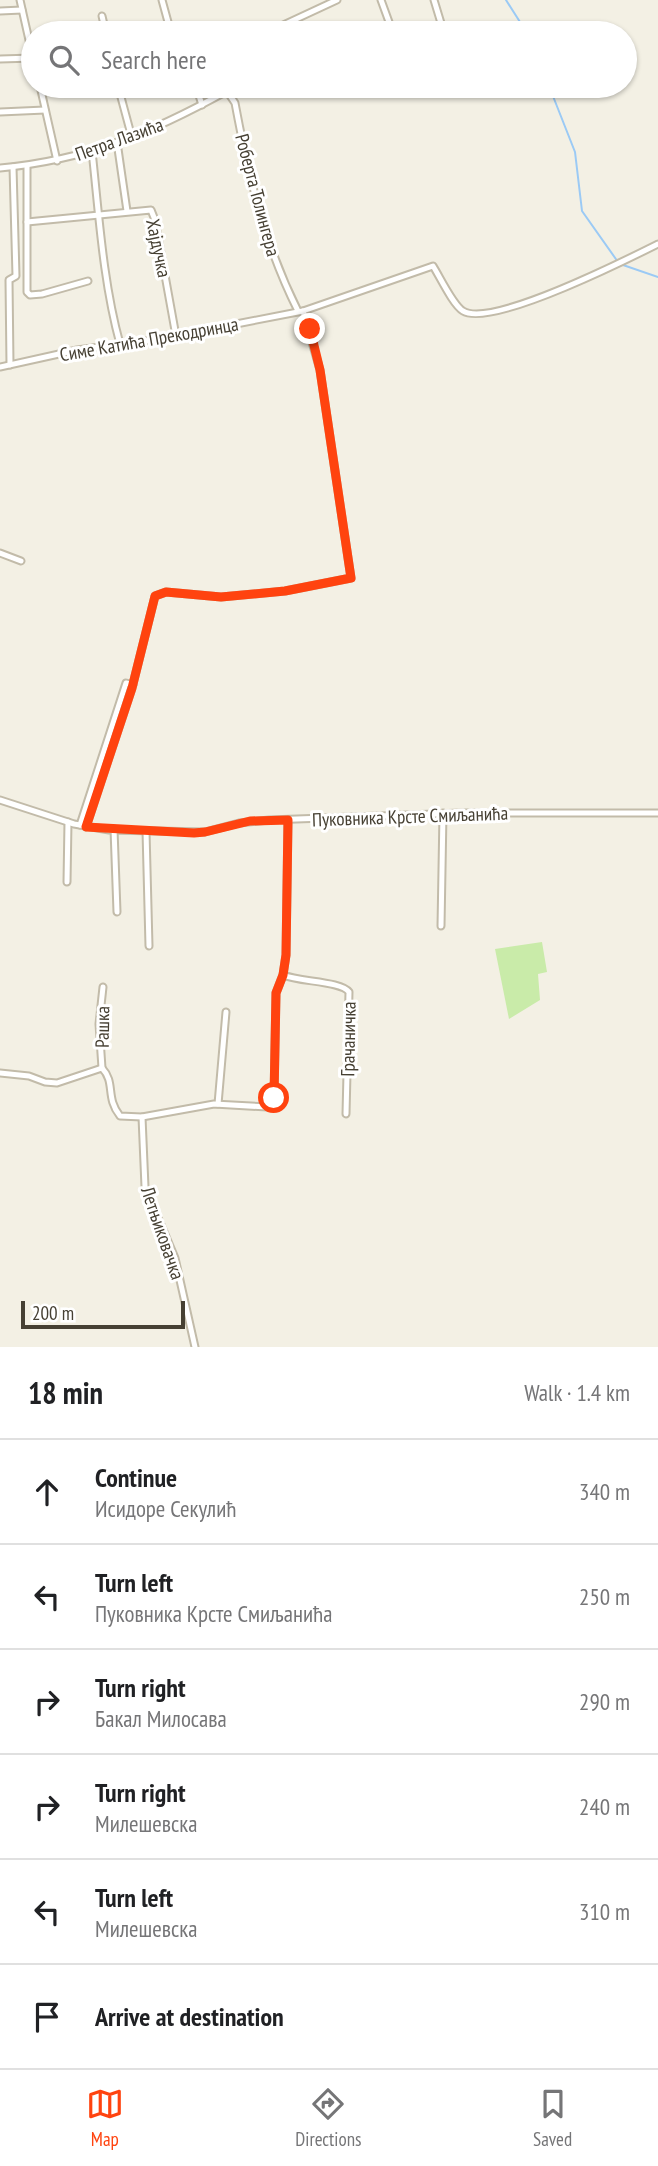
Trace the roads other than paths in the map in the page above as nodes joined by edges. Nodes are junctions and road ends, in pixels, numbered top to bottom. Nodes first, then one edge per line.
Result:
1 (20, 0) edge
2 (162, 0) edge
3 (337, 0) edge
4 (381, 0) edge
5 (434, 0) edge
6 (22, 10) junction
7 (0, 11) edge
8 (102, 16) dead end
9 (25, 21) edge
10 (103, 21) edge
11 (168, 21) edge
12 (292, 21) edge
13 (389, 21) edge
14 (440, 21) edge
15 (21, 59) edge
16 (0, 60) edge
17 (42, 98) edge
18 (121, 98) edge
19 (200, 98) edge
20 (212, 98) edge
21 (232, 98) edge
22 (202, 104) junction
23 (45, 110) junction
24 (0, 112) edge
25 (132, 138) junction
26 (117, 142) junction
27 (92, 151) junction
28 (57, 161) junction
29 (27, 166) junction
30 (13, 167) junction
31 (0, 168) edge
32 (127, 211) junction
33 (99, 216) junction
34 (27, 222) junction
35 (658, 244) edge
36 (88, 281) dead end
37 (301, 311) junction
38 (176, 336) junction
39 (120, 344) junction
40 (10, 365) junction
41 (0, 367) edge
42 (0, 553) edge
43 (21, 561) dead end
44 (0, 800) edge
45 (443, 813) junction
46 (658, 813) edge
47 (288, 820) junction
48 (68, 822) junction
49 (83, 826) junction
50 (114, 830) junction
51 (146, 831) junction
52 (67, 881) dead end
53 (117, 912) dead end
54 (441, 926) dead end
55 (149, 946) dead end
56 (283, 975) junction
57 (103, 987) dead end
58 (226, 1012) dead end
59 (102, 1068) junction
60 (0, 1073) edge
61 (218, 1104) junction
62 (346, 1114) dead end
63 (142, 1117) junction
64 (195, 1347) edge

1 - 6 street
2 - 11 street
3 - 12 street
4 - 13 street
5 - 14 street
6 - 7 street
6 - 9 street
8 - 10 street
15 - 16 street
17 - 23 street
18 - 25 street
19 - 22 street
20 - 22 street, Петра Лазића
21 - 37 street, Роберта Толингера
22 - 25 street, Петра Лазића
23 - 24 street
23 - 28 street
25 - 26 street, Петра Лазића
26 - 27 street, Петра Лазића
26 - 32 street, Хајдучка
27 - 28 street, Петра Лазића
27 - 33 street
28 - 29 street, Петра Лазића
29 - 30 street, Петра Лазића
29 - 34 street
30 - 31 street, Петра Лазића
30 - 40 street
32 - 33 street
32 - 38 street, Хајдучка
33 - 34 street
33 - 39 street
34 - 36 street
35 - 37 street
37 - 38 street, Симе Катића Прекодринца
37 - 49 street, Роберта Толингера
38 - 39 street, Симе Катића Прекодринца
39 - 40 street, Симе Катића Прекодринца
40 - 41 street, Симе Катића Прекодринца
42 - 43 street
44 - 48 street, Пуковника Крсте Смиљанића
45 - 46 street, Пуковника Крсте Смиљанића
45 - 47 street, Пуковника Крсте Смиљанића
45 - 54 street
47 - 51 street, Пуковника Крсте Смиљанића
47 - 56 street
48 - 49 street, Пуковника Крсте Смиљанића
48 - 52 street
49 - 50 street, Пуковника Крсте Смиљанића
50 - 51 street, Пуковника Крсте Смиљанића
50 - 53 street
51 - 55 street
56 - 61 street
56 - 62 street, Грачаничка
57 - 59 street, Рашка
58 - 61 street
59 - 60 street
59 - 63 street, Рашка
61 - 63 street
63 - 64 street, Летњиковачка

